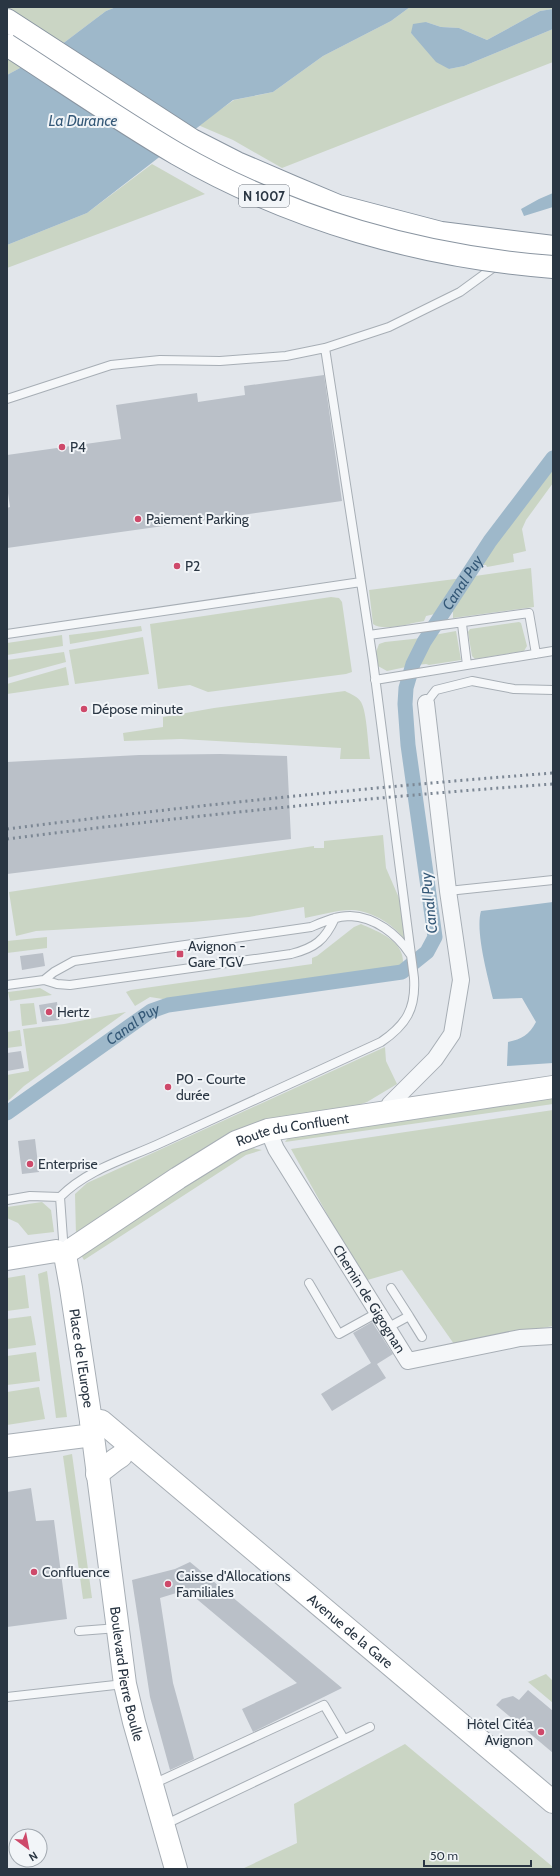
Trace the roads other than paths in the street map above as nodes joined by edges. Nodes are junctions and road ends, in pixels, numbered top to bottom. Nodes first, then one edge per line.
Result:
1 (7, 20) edge
2 (7, 44) edge
3 (543, 251) edge
4 (553, 267) edge
5 (325, 348) junction
6 (7, 399) edge
7 (361, 582) junction
8 (462, 624) junction
9 (7, 634) edge
10 (369, 636) junction
11 (553, 651) edge
12 (536, 654) junction
13 (467, 665) junction
14 (375, 680) junction
15 (553, 690) edge
16 (426, 703) joint
17 (553, 880) edge
18 (448, 891) junction
19 (335, 918) junction
20 (412, 956) junction
21 (44, 980) junction
22 (7, 985) edge
23 (553, 1087) edge
24 (386, 1112) junction
25 (268, 1130) junction
26 (60, 1197) junction
27 (7, 1200) edge
28 (68, 1252) junction
29 (7, 1259) edge
30 (309, 1283) dead end
31 (391, 1288) dead end
32 (377, 1313) junction
33 (409, 1316) junction
34 (387, 1328) junction
35 (553, 1336) edge
36 (422, 1337) dead end
37 (92, 1428) junction
38 (7, 1446) edge
39 (121, 1456) junction
40 (97, 1474) junction
41 (118, 1628) junction
42 (79, 1631) dead end
43 (125, 1684) junction
44 (7, 1697) edge
45 (370, 1727) dead end
46 (344, 1739) junction
47 (152, 1785) junction
48 (553, 1802) edge
49 (553, 1820) edge
50 (163, 1826) junction
51 (176, 1869) edge

1 - 3 main road, N 1007
2 - 4 main road, N 1007, bridge
3 - 5 lane
5 - 6 lane
5 - 7 lane
7 - 9 lane
7 - 10 lane
8 - 10 lane
8 - 12 lane
8 - 13 lane
10 - 14 lane
11 - 12 lane
12 - 13 lane
13 - 14 lane
14 - 20 lane
15 - 16 lane
16 - 18 street
17 - 18 lane
18 - 24 street
19 - 20 lane
19 - 21 lane
19 - 21 lane
20 - 26 lane
21 - 22 lane
23 - 24 main road, Route du Confluent
24 - 25 main road, Route du Confluent
25 - 28 main road, Route du Confluent
25 - 32 street, Chemin de Gigognan
26 - 27 lane
26 - 28 lane
28 - 29 main road
28 - 37 main road, Place de l'Europe
30 - 32 lane
31 - 33 lane
32 - 34 street, Chemin de Gigognan
33 - 34 lane
33 - 36 lane
34 - 35 street, Chemin de Gigognan
37 - 38 main road
37 - 39 main road, Avenue de la Gare
37 - 40 main road, Boulevard Pierre Boulle
37 - 48 main road, Avenue de la Gare
39 - 40 main road
39 - 49 main road, Avenue de la Gare
40 - 41 main road, Boulevard Pierre Boulle
41 - 42 lane
41 - 43 main road, Boulevard Pierre Boulle
43 - 44 lane
43 - 47 main road, Boulevard Pierre Boulle
45 - 46 lane
46 - 47 lane
46 - 50 lane
47 - 50 main road, Boulevard Pierre Boulle
50 - 51 main road, Boulevard Pierre Boulle

